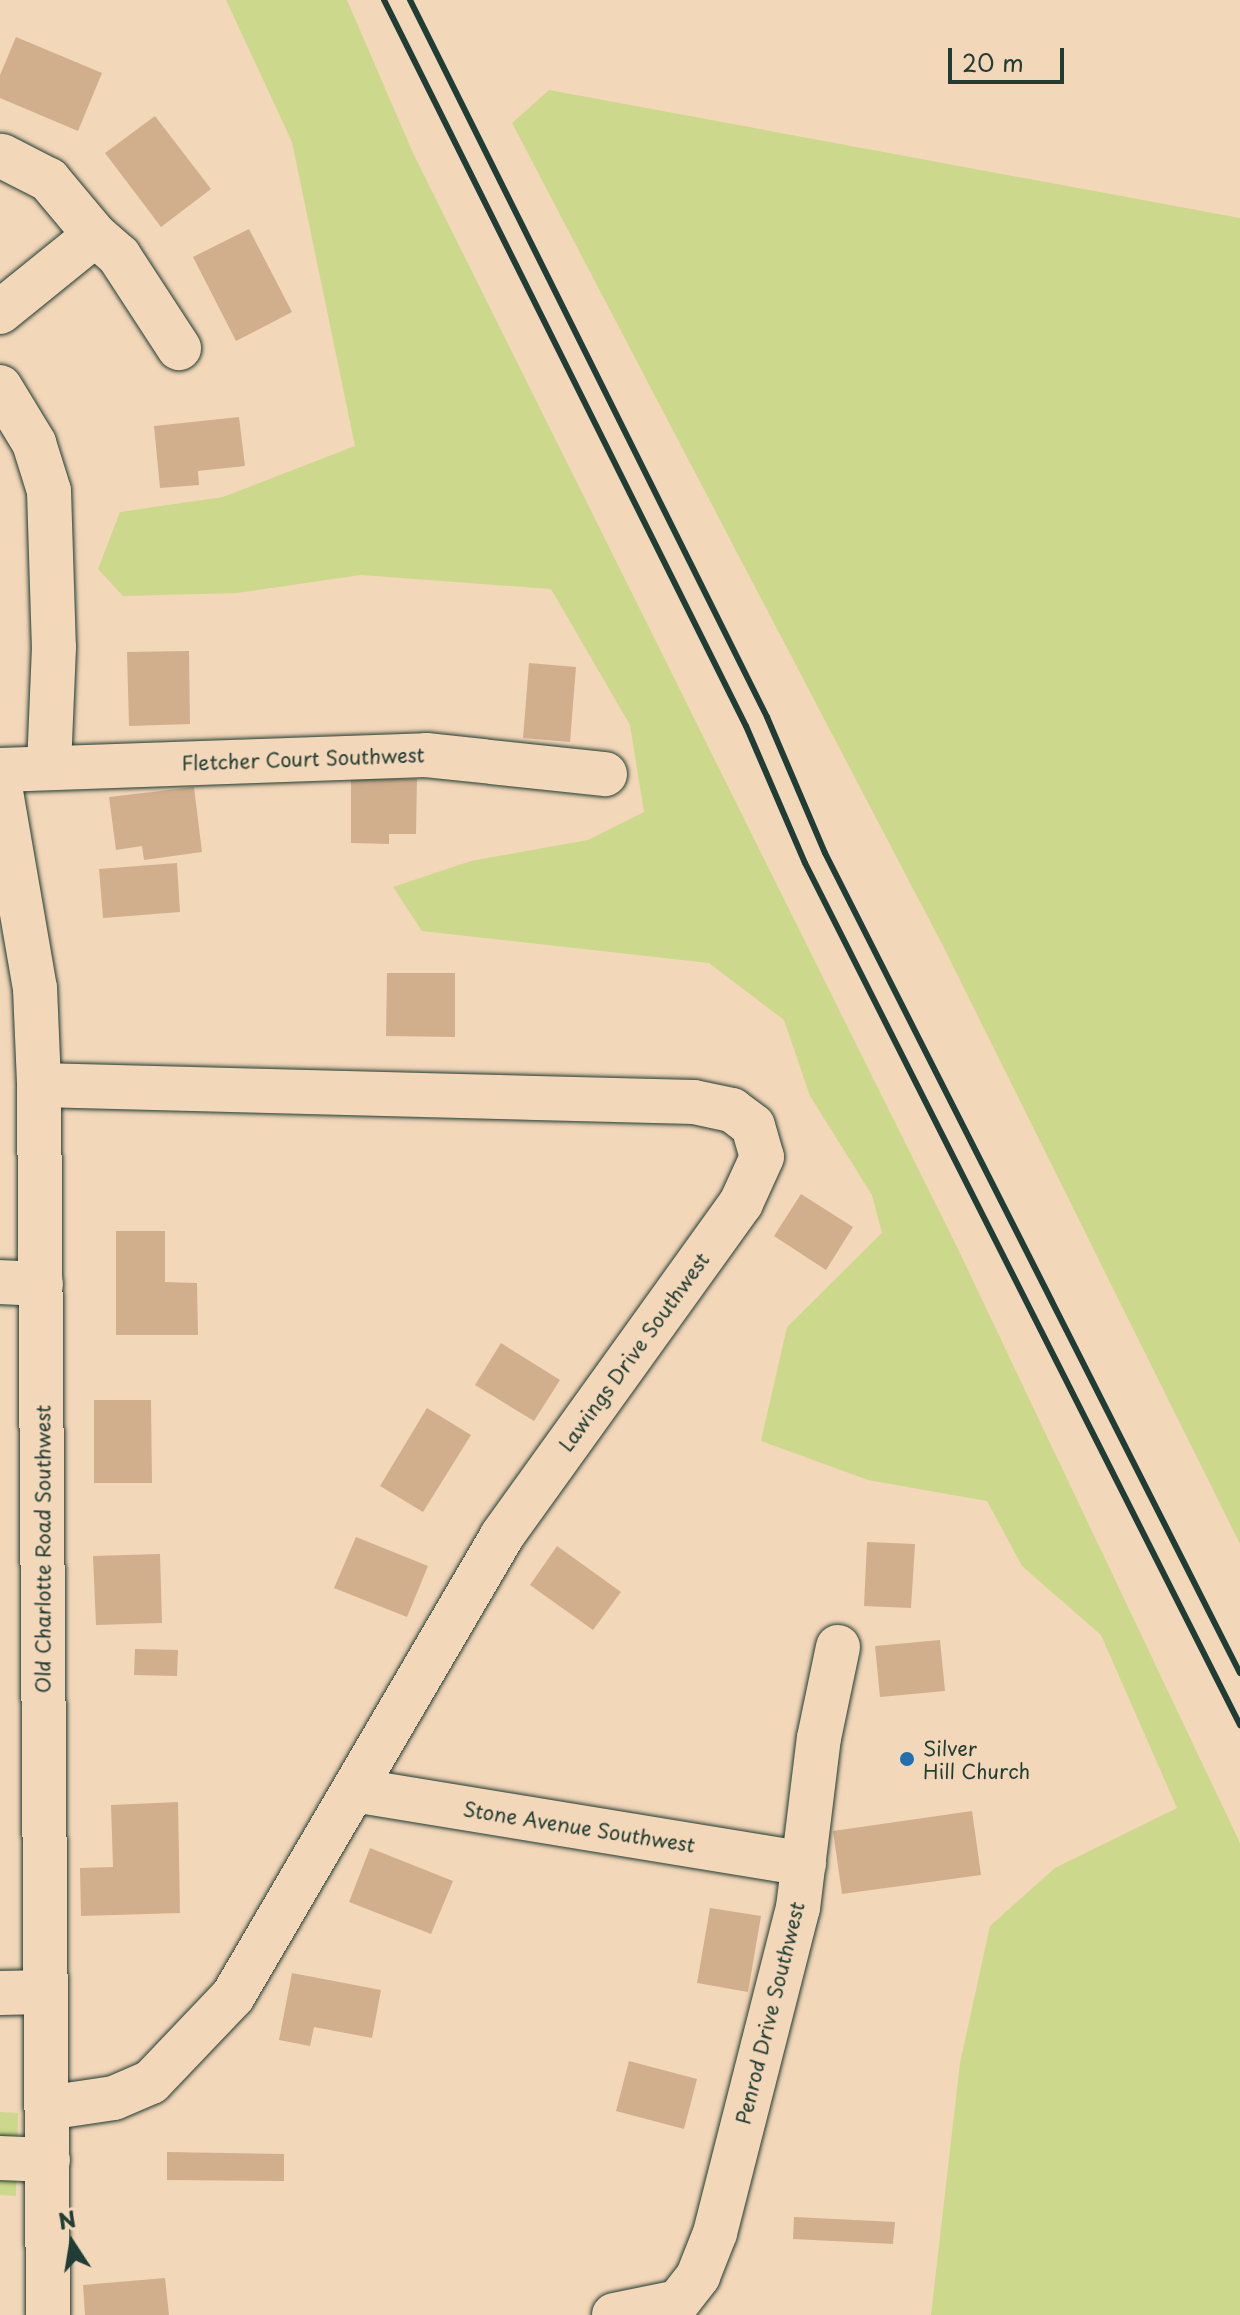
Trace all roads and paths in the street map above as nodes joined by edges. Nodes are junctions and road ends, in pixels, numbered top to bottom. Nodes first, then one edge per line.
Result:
1 (2, 156) edge
2 (95, 235) junction
3 (0, 312) edge
4 (179, 348) dead end
5 (0, 387) edge
6 (49, 767) junction
7 (0, 770) edge
8 (605, 774) dead end
9 (0, 786) edge
10 (17, 987) edge
11 (39, 1085) junction
12 (20, 1283) edge
13 (838, 1647) dead end
14 (354, 1790) junction
15 (804, 1864) junction
16 (46, 1992) junction
17 (0, 1993) edge
18 (47, 2108) junction
19 (0, 2158) edge
20 (48, 2160) junction
21 (48, 2315) edge
22 (614, 2315) edge

1 - 2 street
2 - 3 street
2 - 4 street
5 - 6 street
6 - 7 street, Fletcher Court Southwest
6 - 8 street, Fletcher Court Southwest
9 - 10 street, Old Charlotte Road Southwest
10 - 11 street, Old Charlotte Road Southwest
11 - 12 street, Old Charlotte Road Southwest
11 - 14 street, Lawings Drive Southwest
12 - 16 street, Old Charlotte Road Southwest
13 - 15 street, Penrod Drive Southwest
14 - 15 street, Stone Avenue Southwest
14 - 18 street, Lawings Drive Southwest
15 - 22 street, Penrod Drive Southwest
16 - 17 street
16 - 18 street, Old Charlotte Road Southwest
18 - 20 street, Old Charlotte Road Southwest
19 - 20 street
20 - 21 street, Old Charlotte Road Southwest

